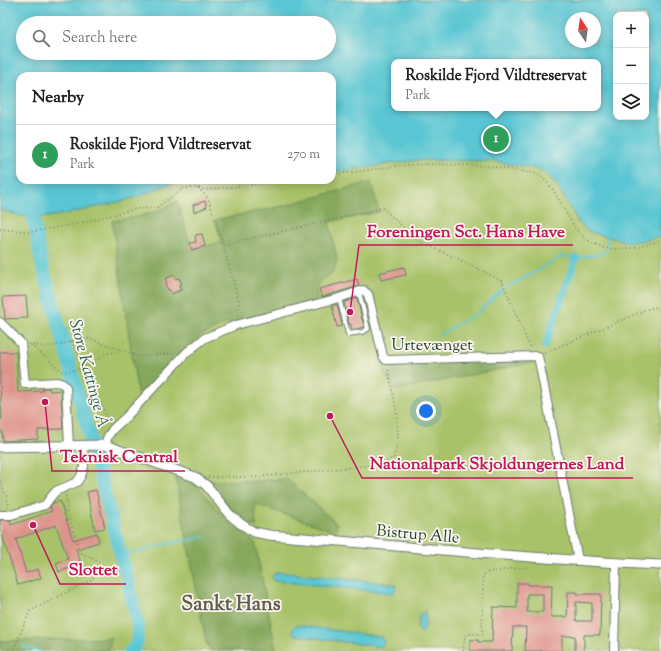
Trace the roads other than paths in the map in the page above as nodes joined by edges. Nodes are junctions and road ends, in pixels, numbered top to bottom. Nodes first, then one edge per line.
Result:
1 (358, 291) junction
2 (339, 298) junction
3 (0, 322) edge
4 (105, 445) junction
5 (69, 446) junction
6 (84, 446) junction
7 (0, 447) edge
8 (0, 515) edge
9 (578, 560) junction
10 (616, 563) junction
11 (661, 565) edge
12 (614, 651) edge

1 - 2 street
1 - 2 lane
1 - 9 street, Urtevænget
2 - 4 street
3 - 5 street
4 - 6 street
4 - 9 street, Bistrup Alle
5 - 6 street
5 - 7 street
6 - 8 street
9 - 10 street, Bistrup Alle
10 - 11 street, Bistrup Alle
10 - 12 street

